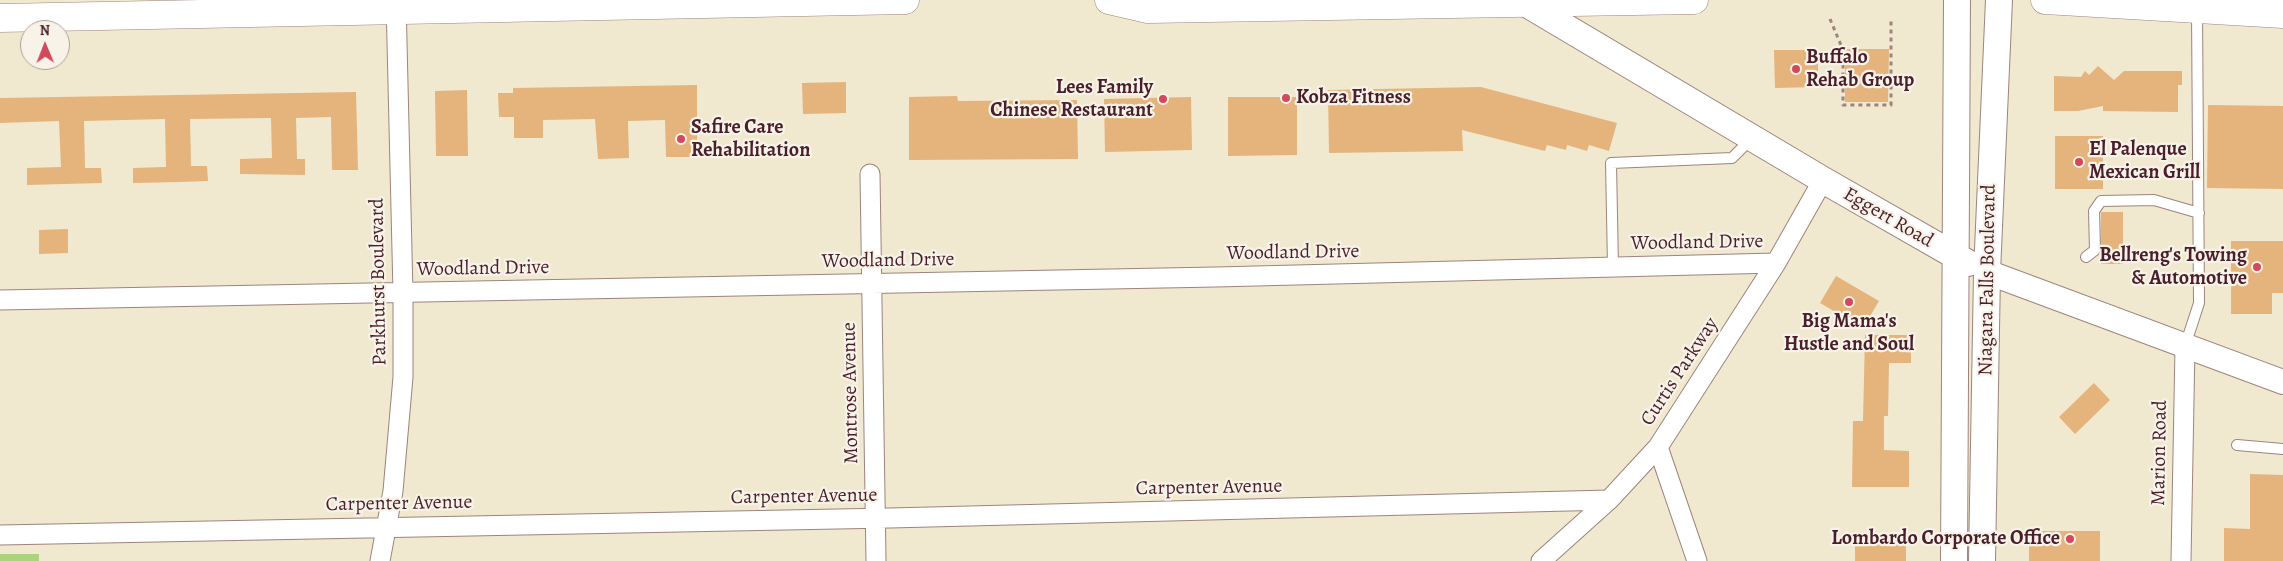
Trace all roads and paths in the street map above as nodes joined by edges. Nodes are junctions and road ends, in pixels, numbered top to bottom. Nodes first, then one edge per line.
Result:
1 (906, 0) edge
2 (1109, 0) edge
3 (1694, 0) edge
4 (1957, 0) edge
5 (1999, 0) edge
6 (2045, 0) edge
7 (1522, 1) edge
8 (396, 5) edge
9 (261, 6) edge
10 (289, 6) edge
11 (202, 7) edge
12 (2198, 9) junction
13 (2283, 14) edge
14 (0, 18) edge
15 (1830, 18) dead end
16 (1891, 19) dead end
17 (1752, 139) junction
18 (870, 174) dead end
19 (1822, 180) junction
20 (2199, 213) junction
21 (1954, 256) junction
22 (2086, 257) dead end
23 (1776, 263) junction
24 (1613, 267) junction
25 (1987, 272) junction
26 (872, 283) junction
27 (403, 293) junction
28 (0, 300) edge
29 (2185, 346) junction
30 (2283, 382) edge
31 (2237, 445) dead end
32 (1658, 447) junction
33 (2283, 449) edge
34 (1609, 500) junction
35 (875, 518) junction
36 (387, 527) junction
37 (0, 535) edge
38 (380, 561) edge
39 (876, 561) edge
40 (1541, 561) edge
41 (1697, 561) edge
42 (1954, 561) edge
43 (1982, 561) edge
44 (2181, 561) edge

1 - 8 main road
2 - 7 main road
3 - 7 main road
4 - 21 main road, Niagara Falls Boulevard
5 - 25 main road, Niagara Falls Boulevard
6 - 12 main road
7 - 17 main road, Eggert Road
8 - 10 main road
8 - 27 street, Parkhurst Boulevard
9 - 10 main road
9 - 11 main road
11 - 14 main road
12 - 13 main road
12 - 20 lane
15 - 16 path
17 - 19 main road, Eggert Road
17 - 24 lane
18 - 26 street, Montrose Avenue
19 - 21 main road, Eggert Road
19 - 23 street, Curtis Parkway
20 - 22 lane
20 - 29 lane
21 - 25 main road, Eggert Road
21 - 42 main road, Niagara Falls Boulevard
23 - 24 street, Woodland Drive
23 - 32 street, Curtis Parkway
24 - 26 street, Woodland Drive
25 - 29 street, Eggert Road
25 - 43 main road, Niagara Falls Boulevard
26 - 27 street, Woodland Drive
26 - 35 street, Montrose Avenue
27 - 28 street, Woodland Drive
27 - 36 street, Parkhurst Boulevard
29 - 30 street, Eggert Road
29 - 44 street, Marion Road
31 - 33 lane
32 - 34 street, Curtis Parkway
32 - 41 street
34 - 35 street, Carpenter Avenue
34 - 40 street, Curtis Parkway
35 - 36 street, Carpenter Avenue
35 - 39 street, Montrose Avenue
36 - 37 street, Carpenter Avenue
36 - 38 street, Parkhurst Boulevard

